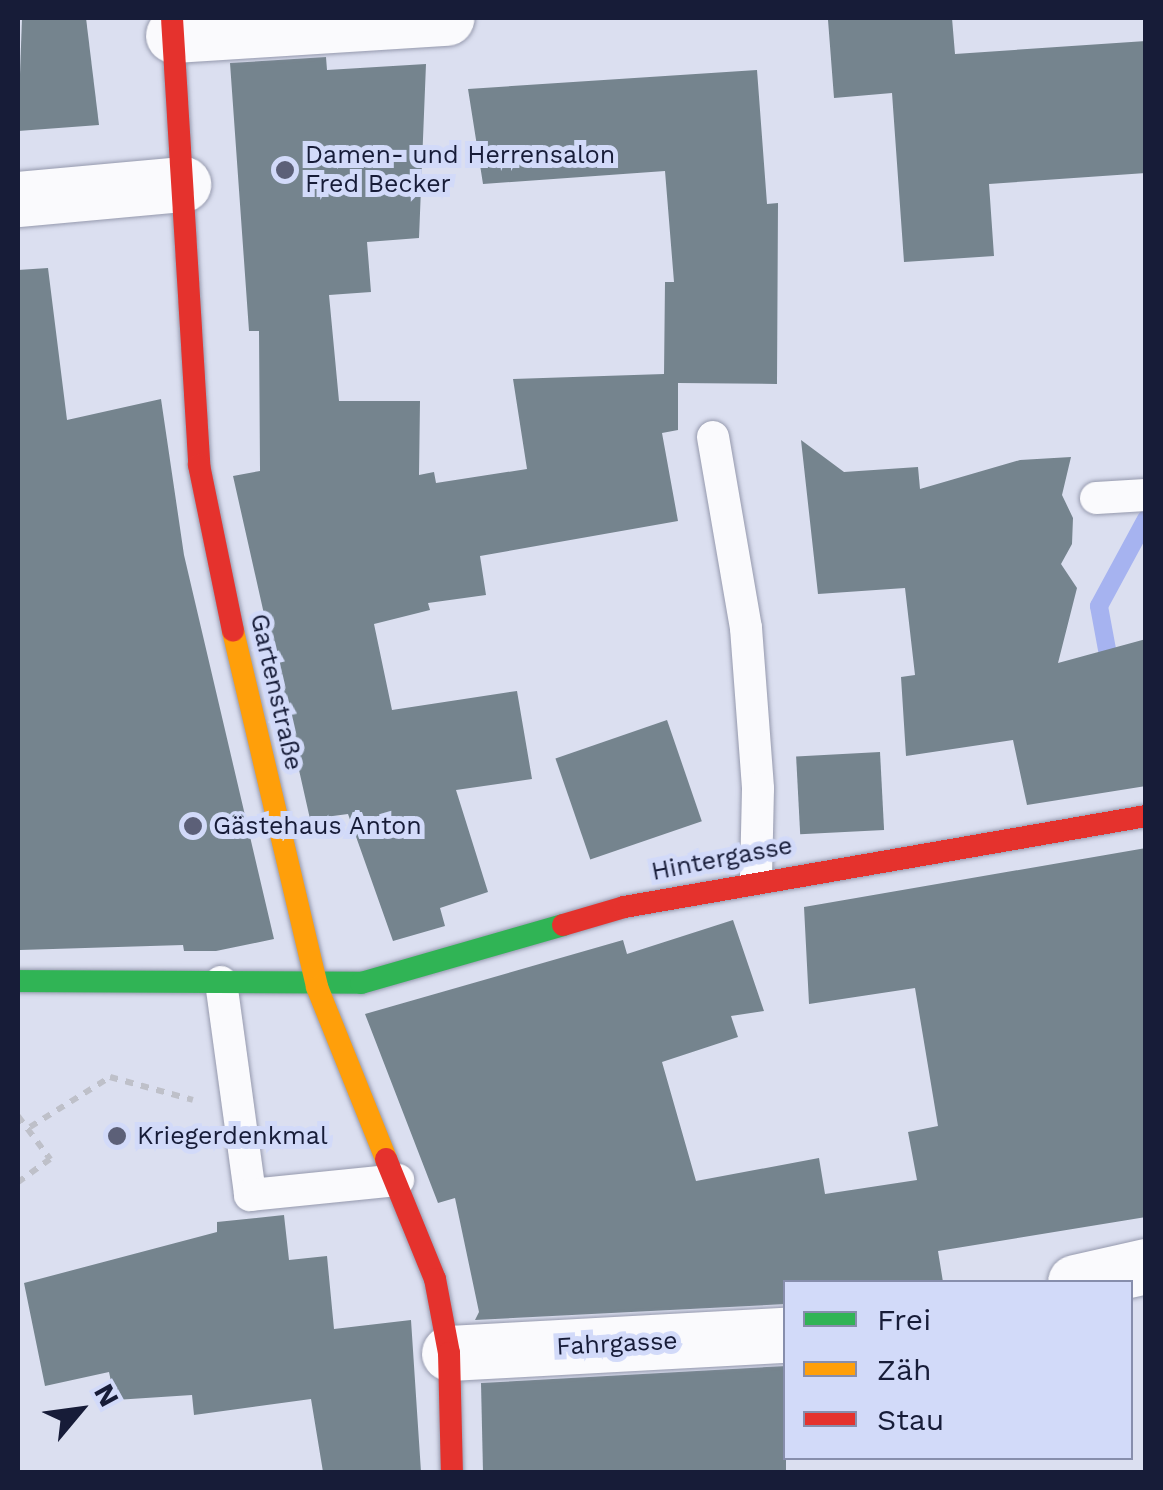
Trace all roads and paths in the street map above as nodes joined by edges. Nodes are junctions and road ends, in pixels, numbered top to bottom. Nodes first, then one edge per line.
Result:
1 (446, 18) edge
2 (173, 26) edge
3 (182, 184) junction
4 (18, 200) edge
5 (712, 437) dead end
6 (1144, 494) edge
7 (1096, 498) dead end
8 (1146, 816) edge
9 (756, 879) junction
10 (18, 982) edge
11 (221, 982) junction
12 (317, 987) junction
13 (204, 1103) dead end
14 (18, 1116) edge
15 (30, 1127) junction
16 (398, 1180) junction
17 (18, 1182) edge
18 (1146, 1266) edge
19 (1084, 1280) edge
20 (783, 1335) edge
21 (448, 1354) junction
22 (452, 1472) edge

1 - 2 street
2 - 3 street, Gartenstraße
3 - 4 street
3 - 12 street, Gartenstraße
5 - 9 lane
6 - 7 lane
8 - 9 street, Hintergasse
9 - 12 street, Hintergasse
10 - 11 street, Hintergasse
11 - 12 street, Hintergasse
11 - 16 lane
12 - 16 street, Gartenstraße
13 - 15 path
14 - 15 path
15 - 17 path
16 - 21 street, Gartenstraße
18 - 19 street
20 - 21 street, Fahrgasse
21 - 22 street, Gartenstraße

